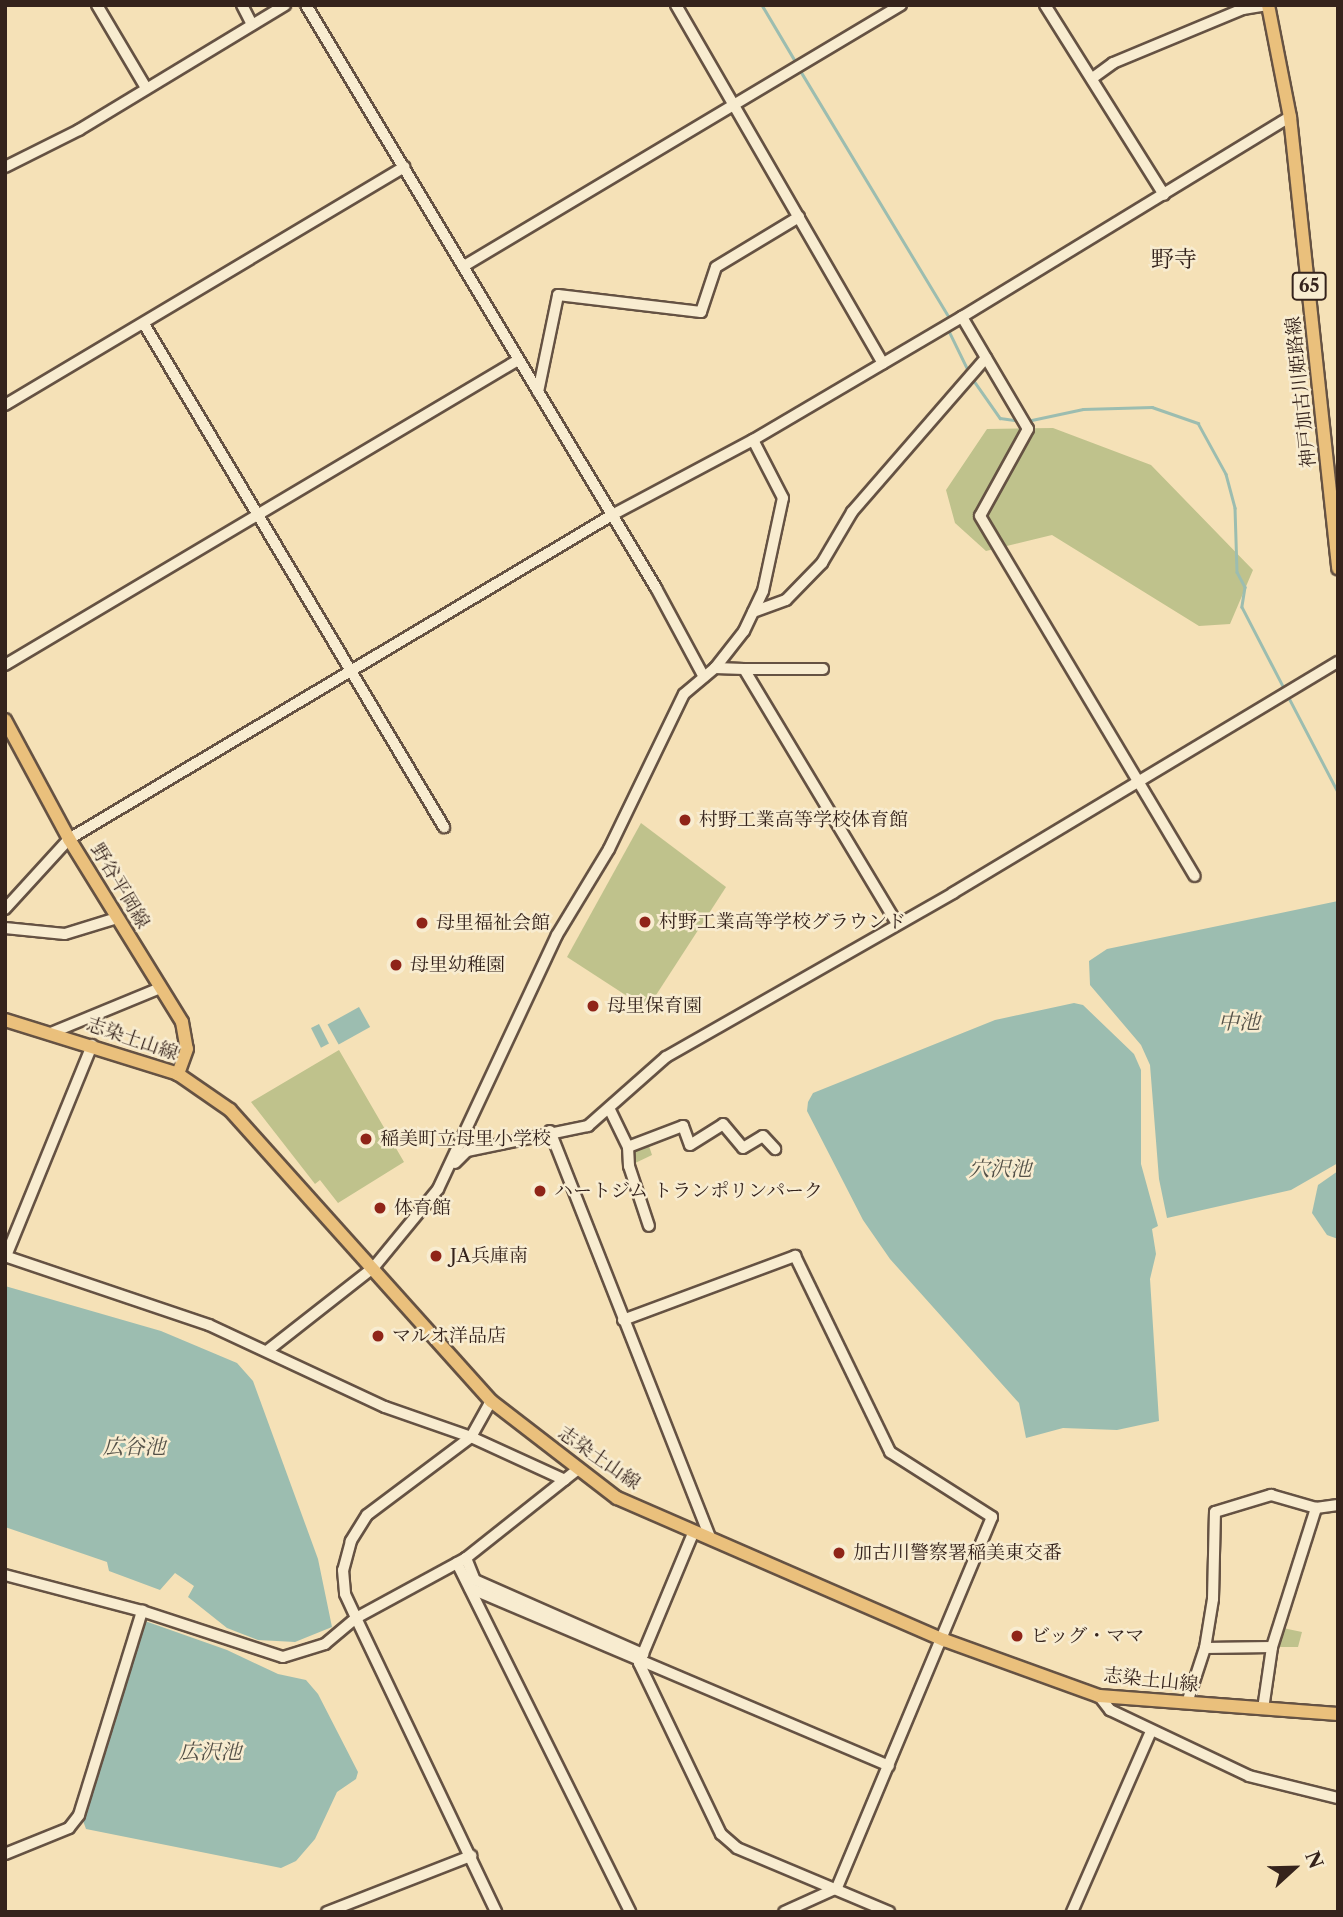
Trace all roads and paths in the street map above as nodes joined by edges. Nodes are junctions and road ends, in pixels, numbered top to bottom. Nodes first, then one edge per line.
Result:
1 (97, 5) edge
2 (242, 5) edge
3 (285, 5) edge
4 (306, 5) edge
5 (676, 5) edge
6 (901, 5) edge
7 (1045, 5) edge
8 (1268, 5) edge
9 (252, 25) junction
10 (1094, 77) junction
11 (146, 88) junction
12 (735, 104) junction
13 (1290, 117) junction
14 (5, 167) edge
15 (404, 167) junction
16 (1164, 195) junction
17 (799, 217) junction
18 (464, 266) junction
19 (962, 317) junction
20 (144, 324) junction
21 (986, 358) junction
22 (518, 360) junction
23 (883, 363) junction
24 (538, 392) junction
25 (5, 405) edge
26 (753, 440) junction
27 (258, 515) junction
28 (612, 515) junction
29 (1338, 568) edge
30 (753, 612) junction
31 (1338, 662) edge
32 (5, 666) edge
33 (715, 668) junction
34 (744, 669) junction
35 (823, 669) dead end
36 (350, 670) junction
37 (704, 677) junction
38 (5, 720) edge
39 (1138, 783) junction
40 (444, 827) dead end
41 (69, 839) junction
42 (1195, 876) dead end
43 (5, 909) edge
44 (117, 918) junction
45 (897, 924) junction
46 (5, 928) edge
47 (160, 988) junction
48 (5, 1020) edge
49 (51, 1033) junction
50 (92, 1045) junction
51 (178, 1074) junction
52 (610, 1110) junction
53 (550, 1131) junction
54 (628, 1147) junction
55 (775, 1149) dead end
56 (450, 1169) junction
57 (649, 1226) dead end
58 (6, 1256) edge
59 (374, 1267) junction
60 (623, 1320) junction
61 (267, 1351) junction
62 (491, 1401) junction
63 (471, 1437) junction
64 (577, 1470) junction
65 (565, 1480) junction
66 (1338, 1505) edge
67 (1316, 1508) junction
68 (694, 1531) junction
69 (710, 1538) junction
70 (462, 1561) junction
71 (5, 1575) edge
72 (470, 1588) junction
73 (142, 1611) junction
74 (356, 1618) junction
75 (944, 1640) junction
76 (1272, 1647) junction
77 (1205, 1648) junction
78 (641, 1659) junction
79 (1099, 1696) junction
80 (1187, 1703) junction
81 (1263, 1709) junction
82 (1338, 1714) edge
83 (1151, 1731) junction
84 (889, 1766) junction
85 (1338, 1798) edge
86 (5, 1853) edge
87 (471, 1856) junction
88 (837, 1888) junction
89 (327, 1912) edge
90 (496, 1912) edge
91 (629, 1912) edge
92 (784, 1912) edge
93 (889, 1912) edge
94 (1072, 1912) edge

1 - 11 street
2 - 9 street
3 - 9 street
4 - 15 street
5 - 12 street
6 - 12 street
7 - 10 street
8 - 10 street
8 - 13 main road, 神戸加古川姫路線 / 65
9 - 11 street
10 - 16 street
11 - 14 street
12 - 17 street
12 - 18 street
13 - 16 street
13 - 29 main road, 神戸加古川姫路線 / 65
15 - 18 street
15 - 20 street
16 - 19 street
17 - 23 street
17 - 24 street
18 - 22 street
19 - 21 street
19 - 23 street
20 - 25 street
20 - 27 street
21 - 30 street
21 - 39 street
22 - 24 street
22 - 27 street
23 - 26 street
24 - 28 street
26 - 28 street
26 - 30 street
27 - 32 street
27 - 36 street
28 - 36 street
28 - 37 street
30 - 33 street
31 - 39 street
33 - 34 street
33 - 37 street
34 - 35 street
34 - 45 street
36 - 40 street
36 - 41 street
37 - 56 street
38 - 41 main road, 野谷平岡線
39 - 42 street
39 - 45 street
41 - 43 street
41 - 44 main road, 野谷平岡線
44 - 46 street
44 - 47 main road, 野谷平岡線
45 - 52 street
47 - 49 street
47 - 51 main road, 野谷平岡線
48 - 49 main road, 志染土山線
49 - 50 main road, 志染土山線
50 - 51 main road, 志染土山線
50 - 58 street
51 - 59 main road, 志染土山線
52 - 53 street
52 - 54 street
53 - 56 street
53 - 60 street
54 - 55 street
54 - 57 street
56 - 59 street
58 - 61 street
59 - 61 street
59 - 62 main road, 志染土山線
60 - 69 street
60 - 75 street
61 - 63 street
62 - 63 street
62 - 64 main road, 志染土山線
63 - 65 street
63 - 74 street
64 - 65 street
64 - 68 main road, 志染土山線
65 - 70 street
66 - 67 street
67 - 76 street
67 - 77 street
68 - 69 main road, 志染土山線
68 - 78 street
69 - 75 main road, 志染土山線
70 - 72 street
70 - 74 street
70 - 78 street
71 - 73 street
72 - 78 street
72 - 91 street
73 - 74 street
73 - 86 street
74 - 87 street
75 - 79 main road, 志染土山線
75 - 84 street
76 - 77 street
76 - 81 street
77 - 80 street
78 - 84 street
78 - 88 street
79 - 80 main road, 志染土山線
79 - 83 street
80 - 81 main road, 志染土山線
81 - 82 main road, 志染土山線
83 - 85 street
83 - 94 street
84 - 88 street
87 - 89 street
87 - 90 street
88 - 92 street
88 - 93 street

